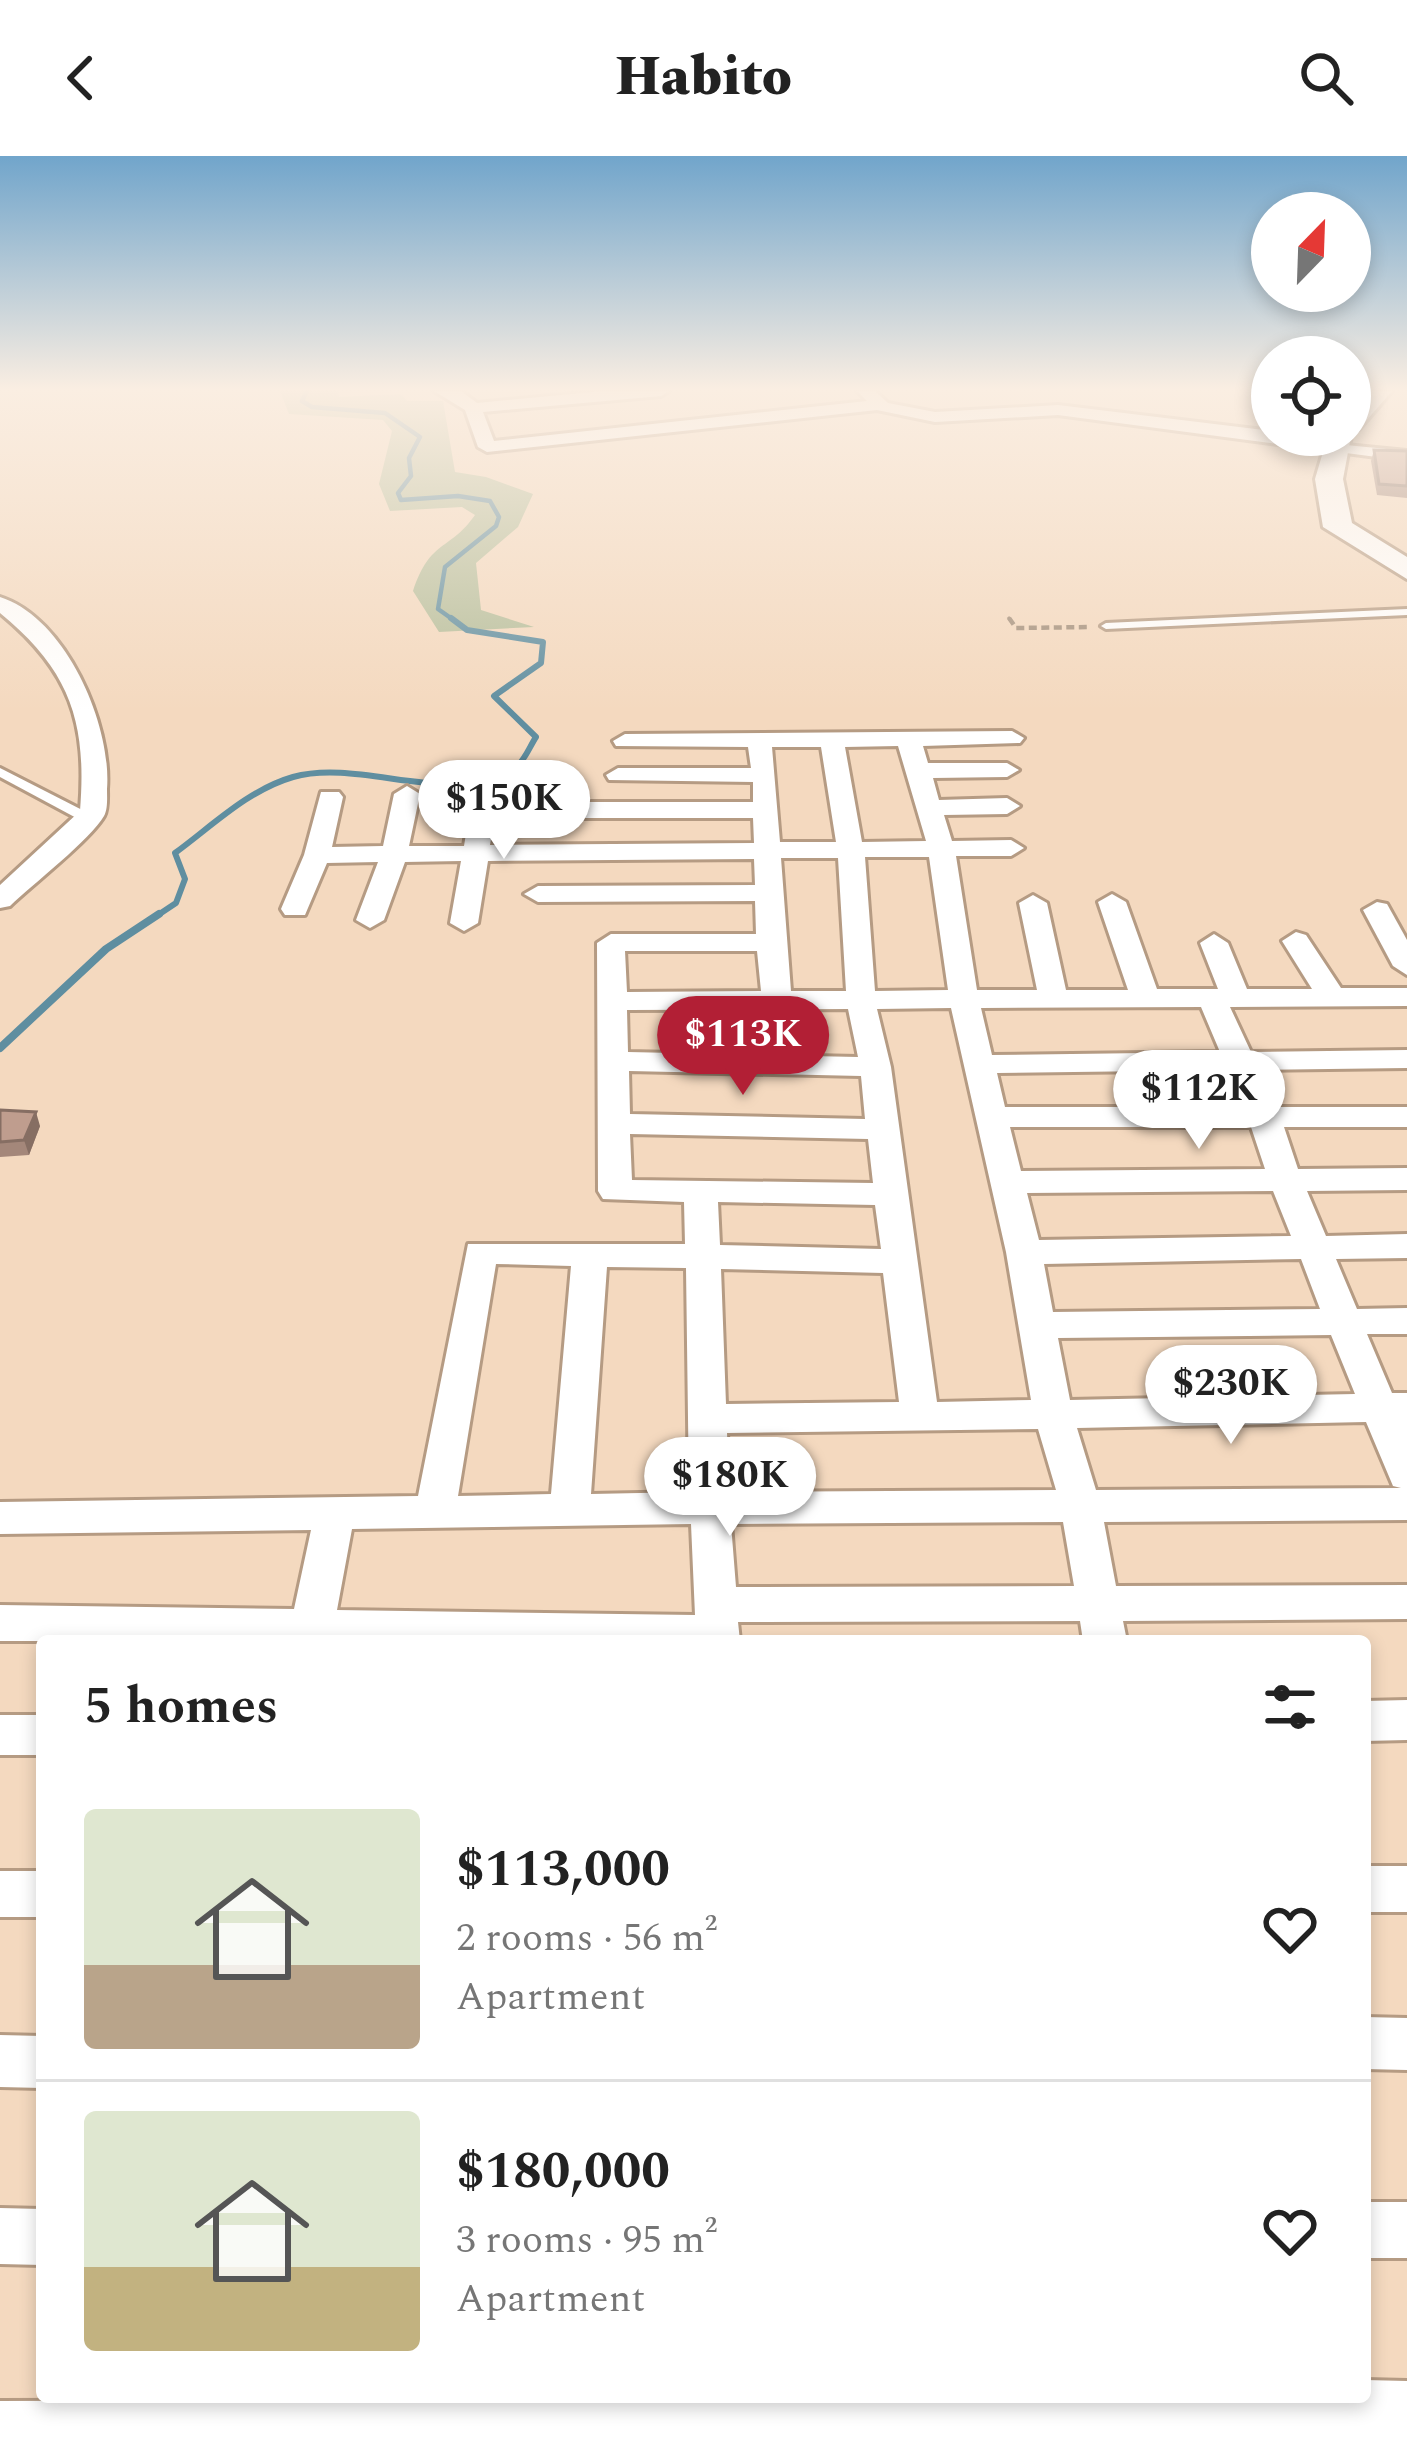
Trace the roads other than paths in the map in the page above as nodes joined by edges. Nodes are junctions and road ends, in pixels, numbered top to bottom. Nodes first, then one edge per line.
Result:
1 (1330, 498) edge
2 (1407, 570) edge
3 (0, 603) edge
4 (1407, 612) edge
5 (1106, 626) road end
6 (1012, 738) dead end
7 (626, 741) dead end
8 (759, 742) junction
9 (832, 742) junction
10 (913, 756) junction
11 (1007, 770) dead end
12 (0, 772) edge
13 (618, 775) dead end
14 (765, 775) junction
15 (486, 790) dead end
16 (407, 794) dead end
17 (330, 797) dead end
18 (1007, 806) dead end
19 (928, 808) junction
20 (765, 810) junction
21 (87, 818) junction
22 (941, 848) junction
23 (1011, 848) dead end
24 (763, 851) junction
25 (851, 851) junction
26 (473, 854) junction
27 (544, 854) junction
28 (317, 855) junction
29 (394, 855) junction
30 (769, 893) junction
31 (0, 900) edge
32 (1112, 902) dead end
33 (1033, 903) dead end
34 (295, 909) dead end
35 (1377, 910) dead end
36 (370, 920) dead end
37 (464, 923) dead end
38 (1296, 941) dead end
39 (770, 942) junction
40 (1214, 943) dead end
41 (1407, 966) edge
42 (1407, 997) edge
43 (1224, 998) junction
44 (1333, 998) junction
45 (1146, 999) junction
46 (612, 1000) junction
47 (777, 1000) junction
48 (964, 1000) junction
49 (1054, 1000) junction
50 (861, 1001) junction
51 (1407, 1059) edge
52 (612, 1061) junction
53 (1237, 1061) junction
54 (981, 1064) junction
55 (875, 1067) junction
56 (990, 1117) junction
57 (1407, 1117) edge
58 (1265, 1119) junction
59 (613, 1124) junction
60 (883, 1129) junction
61 (1407, 1178) edge
62 (1285, 1179) junction
63 (1004, 1182) junction
64 (701, 1191) junction
65 (891, 1194) junction
66 (1407, 1246) edge
67 (1314, 1248) junction
68 (1024, 1252) junction
69 (590, 1254) junction
70 (702, 1257) junction
71 (901, 1261) junction
72 (1343, 1320) junction
73 (1407, 1321) edge
74 (1038, 1325) junction
75 (1393, 1407) edge
76 (1053, 1414) junction
77 (920, 1416) junction
78 (709, 1419) junction
79 (1407, 1475) edge
80 (1407, 1504) edge
81 (570, 1507) junction
82 (710, 1508) junction
83 (1081, 1508) junction
84 (435, 1512) junction
85 (335, 1513) junction
86 (0, 1518) edge
87 (1407, 1602) edge
88 (1101, 1622) edge
89 (0, 1624) edge
90 (717, 1626) edge
91 (311, 1633) edge
92 (1407, 1720) edge
93 (1371, 1721) edge
94 (0, 1735) edge
95 (36, 1736) edge
96 (1371, 1889) edge
97 (1407, 1889) edge
98 (0, 1894) edge
99 (36, 1894) edge
100 (1371, 2043) edge
101 (1407, 2044) edge
102 (0, 2061) edge
103 (36, 2062) edge
104 (1371, 2230) edge
105 (1407, 2230) edge
106 (0, 2236) edge
107 (36, 2237) edge
108 (1407, 2411) edge
109 (1266, 2415) edge
110 (744, 2419) edge
111 (174, 2423) edge
112 (0, 2431) edge

1 - 2 street
3 - 21 street
4 - 5 lane
6 - 10 street
7 - 8 street
8 - 9 street
8 - 14 street
9 - 10 street
9 - 25 street
10 - 11 street
10 - 19 street
12 - 21 lane
13 - 14 street
14 - 20 street
15 - 26 street
16 - 29 street
17 - 28 street
18 - 19 street
19 - 22 street
20 - 24 street
20 - 27 street
21 - 31 street
22 - 23 street
22 - 25 street
22 - 48 street
24 - 25 street
24 - 27 street
24 - 30 street
25 - 50 street
26 - 27 street
26 - 29 street
26 - 37 street
27 - 30 street
28 - 29 street
28 - 34 street
29 - 36 street
30 - 39 street
32 - 45 street
33 - 49 street
35 - 41 street
38 - 44 street
39 - 46 street
39 - 47 street
40 - 43 street
42 - 44 street
43 - 44 street
43 - 45 street
43 - 53 street
45 - 49 street
46 - 47 street
46 - 52 street
47 - 50 street
48 - 49 street
48 - 50 street
48 - 54 street
50 - 55 street
51 - 53 street
52 - 55 street
52 - 59 street
53 - 54 street
53 - 58 street
54 - 56 street
55 - 60 street
56 - 58 street
56 - 63 street
57 - 58 street
58 - 62 street
59 - 60 street
59 - 64 street
60 - 65 street
61 - 62 street
62 - 63 street
62 - 67 street
63 - 68 street
64 - 65 street
64 - 70 street
65 - 71 street
66 - 67 street
67 - 68 street
67 - 72 street
68 - 74 street
69 - 70 street
69 - 81 street
69 - 84 street
70 - 71 street
70 - 78 street
71 - 77 street
72 - 73 street
72 - 74 street
72 - 75 street
74 - 76 street
75 - 76 street
75 - 79 street
76 - 77 street
76 - 83 street
77 - 78 street
78 - 82 street
80 - 83 street
81 - 82 street
81 - 84 street
82 - 83 street
82 - 90 street
83 - 88 street
84 - 85 street
85 - 86 street
85 - 91 street
87 - 88 street
88 - 90 street
89 - 91 street
90 - 91 street
92 - 93 street
94 - 95 street
96 - 97 street
98 - 99 street
100 - 101 street
102 - 103 street
104 - 105 street
106 - 107 street
108 - 109 street
109 - 110 street
110 - 111 street
111 - 112 street

